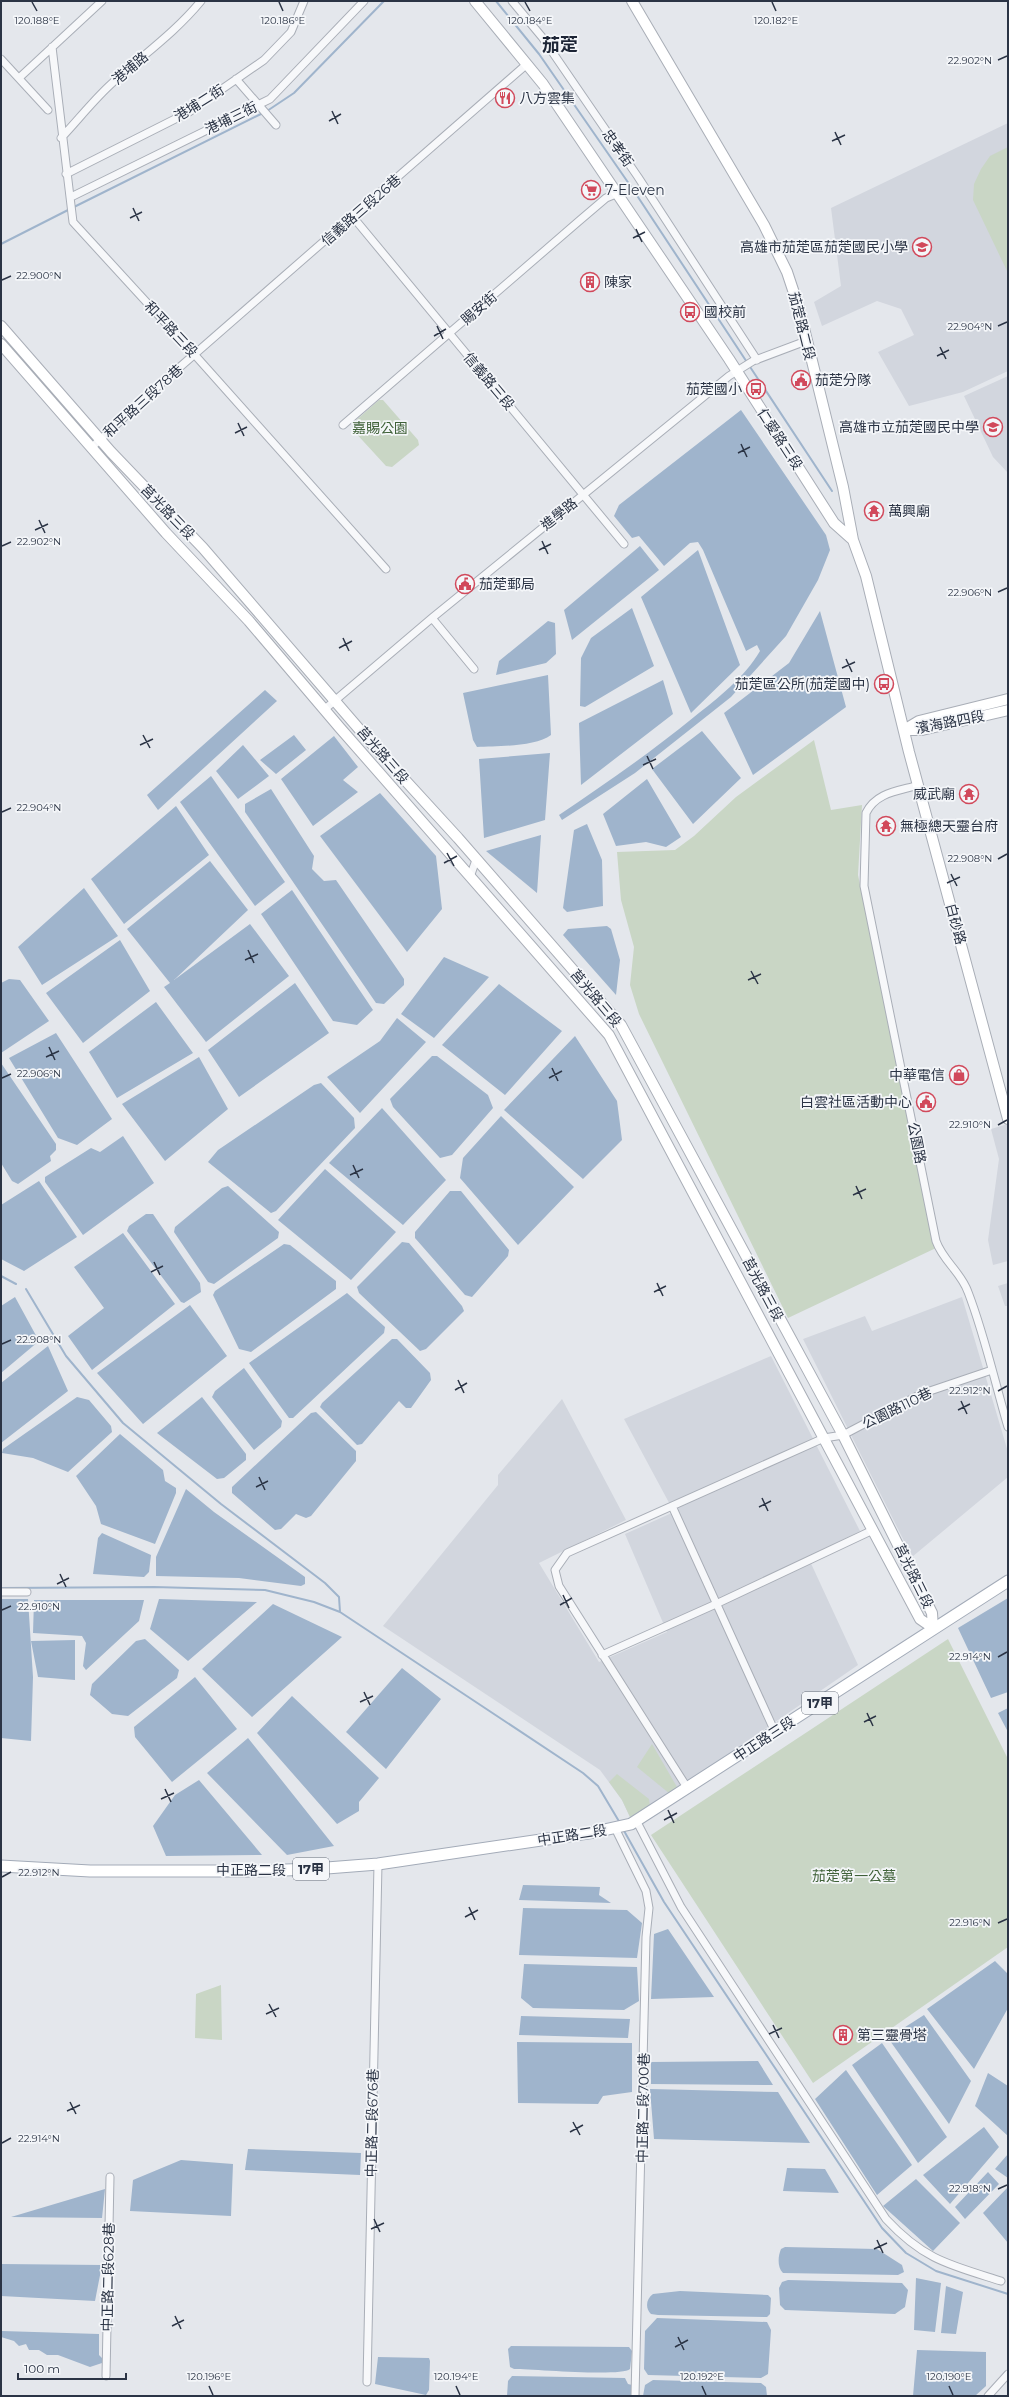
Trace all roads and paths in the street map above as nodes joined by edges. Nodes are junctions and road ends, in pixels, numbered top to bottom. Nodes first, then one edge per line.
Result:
1 (102, 1) edge
2 (201, 1) edge
3 (304, 1) edge
4 (364, 1) edge
5 (475, 1) edge
6 (512, 1) edge
7 (632, 1) edge
8 (52, 47) junction
9 (1, 59) edge
10 (527, 64) junction
11 (19, 78) junction
12 (236, 79) junction
13 (260, 104) junction
14 (48, 110) dead end
15 (276, 124) dead end
16 (61, 138) junction
17 (66, 174) junction
18 (616, 194) junction
19 (71, 197) junction
20 (353, 217) junction
21 (1, 326) edge
22 (450, 334) junction
23 (806, 341) junction
24 (1, 344) edge
25 (194, 354) junction
26 (755, 360) junction
27 (739, 368) junction
28 (343, 425) dead end
29 (101, 439) junction
30 (91, 448) junction
31 (583, 495) junction
32 (853, 540) junction
33 (624, 544) dead end
34 (386, 569) dead end
35 (432, 618) junction
36 (474, 669) dead end
37 (1008, 699) edge
38 (334, 700) junction
39 (325, 710) junction
40 (1008, 710) edge
41 (904, 730) junction
42 (919, 785) junction
43 (476, 860) junction
44 (470, 877) junction
45 (1008, 1119) edge
46 (992, 1370) junction
47 (1008, 1428) edge
48 (842, 1435) junction
49 (824, 1438) junction
50 (672, 1506) junction
51 (873, 1530) junction
52 (1008, 1581) edge
53 (1, 1592) edge
54 (28, 1592) dead end
55 (716, 1604) junction
56 (933, 1628) junction
57 (602, 1655) junction
58 (775, 1732) junction
59 (688, 1789) junction
60 (634, 1823) junction
61 (616, 1828) junction
62 (378, 1864) junction
63 (1, 1866) edge
64 (110, 2177) dead end
65 (1001, 2281) dead end
66 (1008, 2374) edge
67 (106, 2376) dead end
68 (367, 2382) dead end
69 (635, 2396) edge
70 (988, 2396) edge

1 - 8 street
2 - 16 street, 港埔路
3 - 12 street, 港埔二街
4 - 13 street, 港埔三街
5 - 10 street, 仁愛路三段
6 - 26 street, 忠孝街
7 - 23 street, 茄萣路二段
8 - 11 street
8 - 16 street, 和平路三段
9 - 11 street
10 - 18 street, 仁愛路三段
10 - 20 street, 信義路三段26巷
11 - 14 street
12 - 13 street
12 - 17 street, 港埔二街
13 - 15 street
13 - 19 street, 港埔三街
16 - 17 street, 和平路三段
17 - 19 street, 和平路三段
18 - 22 street, 賜安街
18 - 27 street, 仁愛路三段
19 - 25 street, 和平路三段
20 - 22 street, 信義路三段
20 - 25 street, 信義路三段26巷
21 - 29 street, 莒光路三段
22 - 28 street, 賜安街
22 - 31 street, 信義路三段
23 - 26 street, 進學路
23 - 32 street, 茄萣路二段
24 - 30 street, 莒光路三段
25 - 29 street, 和平路三段78巷
25 - 34 street, 和平路三段
26 - 27 street, 進學路
27 - 31 street, 進學路
27 - 32 street, 仁愛路三段
29 - 30 street, 和平路三段78巷
29 - 38 street, 莒光路三段
30 - 39 street, 莒光路三段
31 - 33 street, 信義路三段
31 - 35 street, 進學路
32 - 41 street, 茄萣路二段
35 - 36 street
35 - 38 street, 進學路
37 - 41 street, 濱海路四段
38 - 39 street, 進學路
38 - 43 street, 莒光路三段
39 - 44 street, 莒光路三段
40 - 41 street, 濱海路四段
41 - 42 street, 白砂路
42 - 45 street, 白砂路
42 - 46 street, 公園路
43 - 44 street
43 - 48 street, 莒光路三段
44 - 49 street, 莒光路三段
46 - 47 street, 公園路
46 - 48 street, 公園路110巷
48 - 49 street, 公園路110巷
48 - 56 street, 莒光路三段
49 - 50 street, 公園路110巷
49 - 51 street, 莒光路三段
50 - 55 street
50 - 57 street, 公園路110巷
51 - 55 street
51 - 56 street, 莒光路三段
52 - 56 main road, 中正路三段 / 17甲
53 - 54 street
55 - 57 street
55 - 58 street
56 - 58 main road, 中正路三段 / 17甲
57 - 59 street, 公園路110巷
58 - 59 main road, 中正路三段 / 17甲
59 - 60 main road, 中正路三段 / 17甲
60 - 61 main road, 中正路三段 / 17甲
60 - 65 street
61 - 62 main road, 中正路二段 / 17甲
61 - 69 street, 中正路二段700巷
62 - 63 main road, 中正路二段 / 17甲
62 - 68 street, 中正路二段676巷
64 - 67 street, 中正路二段628巷
66 - 70 street

